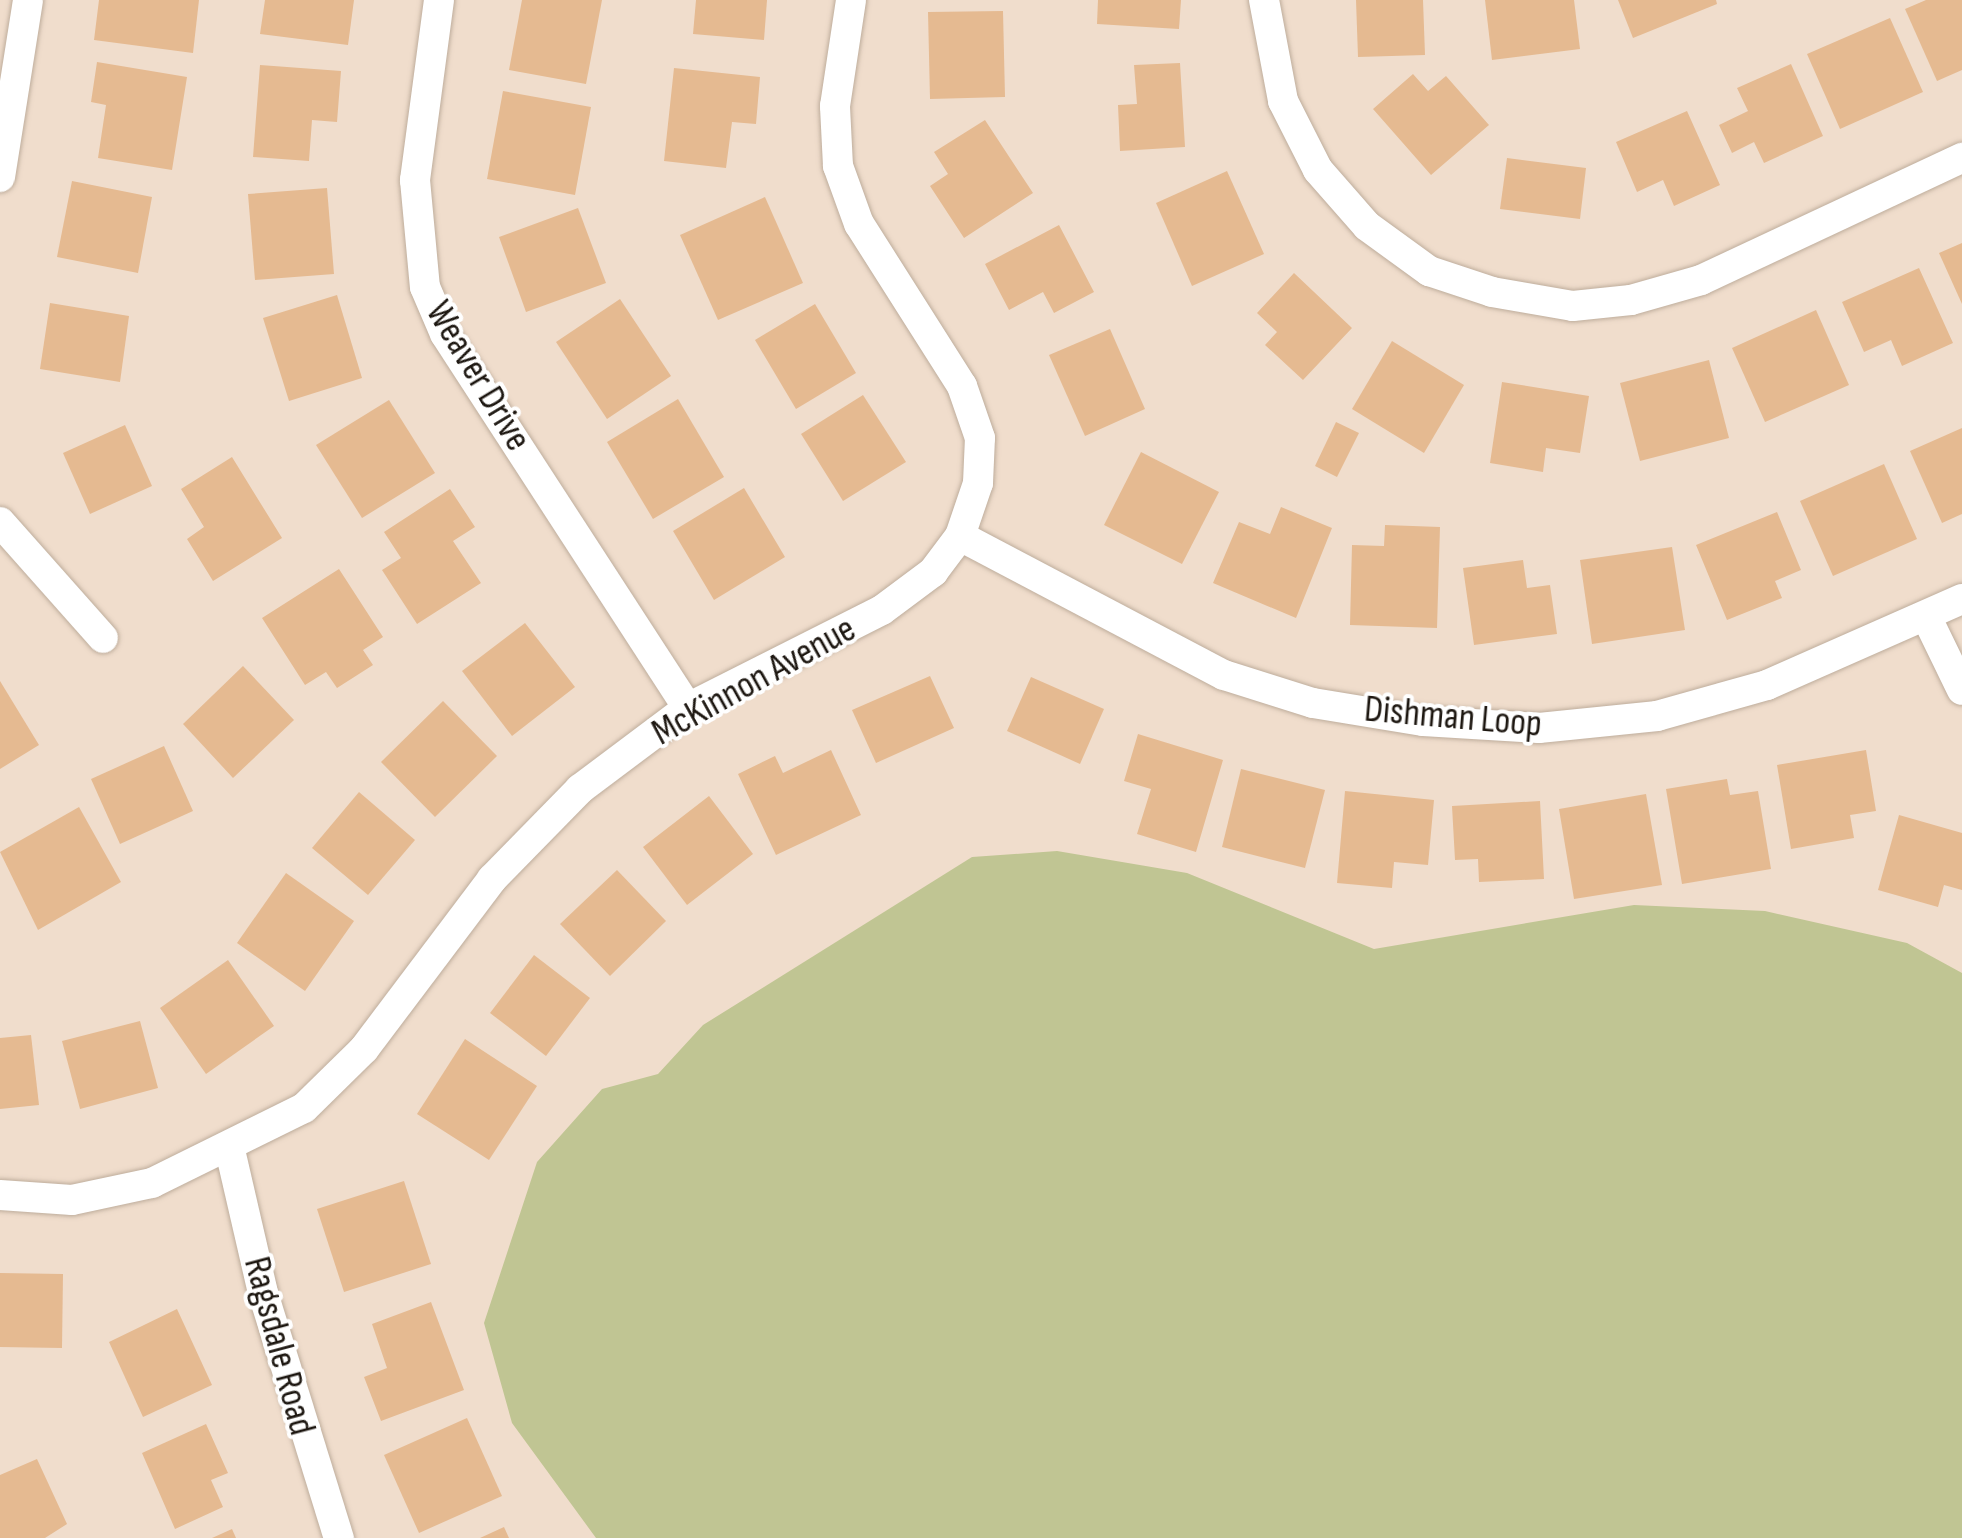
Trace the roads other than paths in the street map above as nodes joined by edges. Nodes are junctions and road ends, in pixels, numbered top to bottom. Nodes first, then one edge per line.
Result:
1 (28, 0) edge
2 (439, 0) edge
3 (851, 0) edge
4 (1264, 0) edge
5 (1962, 158) edge
6 (0, 177) edge
7 (0, 522) edge
8 (960, 536) junction
9 (1962, 600) edge
10 (1926, 616) junction
11 (103, 638) dead end
12 (1962, 690) edge
13 (688, 708) junction
14 (230, 1150) junction
15 (0, 1195) edge
16 (340, 1538) edge

1 - 6 street
2 - 13 street, Weaver Drive
3 - 8 street, McKinnon Avenue
4 - 5 street
7 - 11 street
8 - 10 street, Dishman Loop
8 - 13 street, McKinnon Avenue
9 - 10 street, Dishman Loop
10 - 12 street
13 - 14 street, McKinnon Avenue
14 - 15 street, McKinnon Avenue
14 - 16 street, Ragsdale Road

